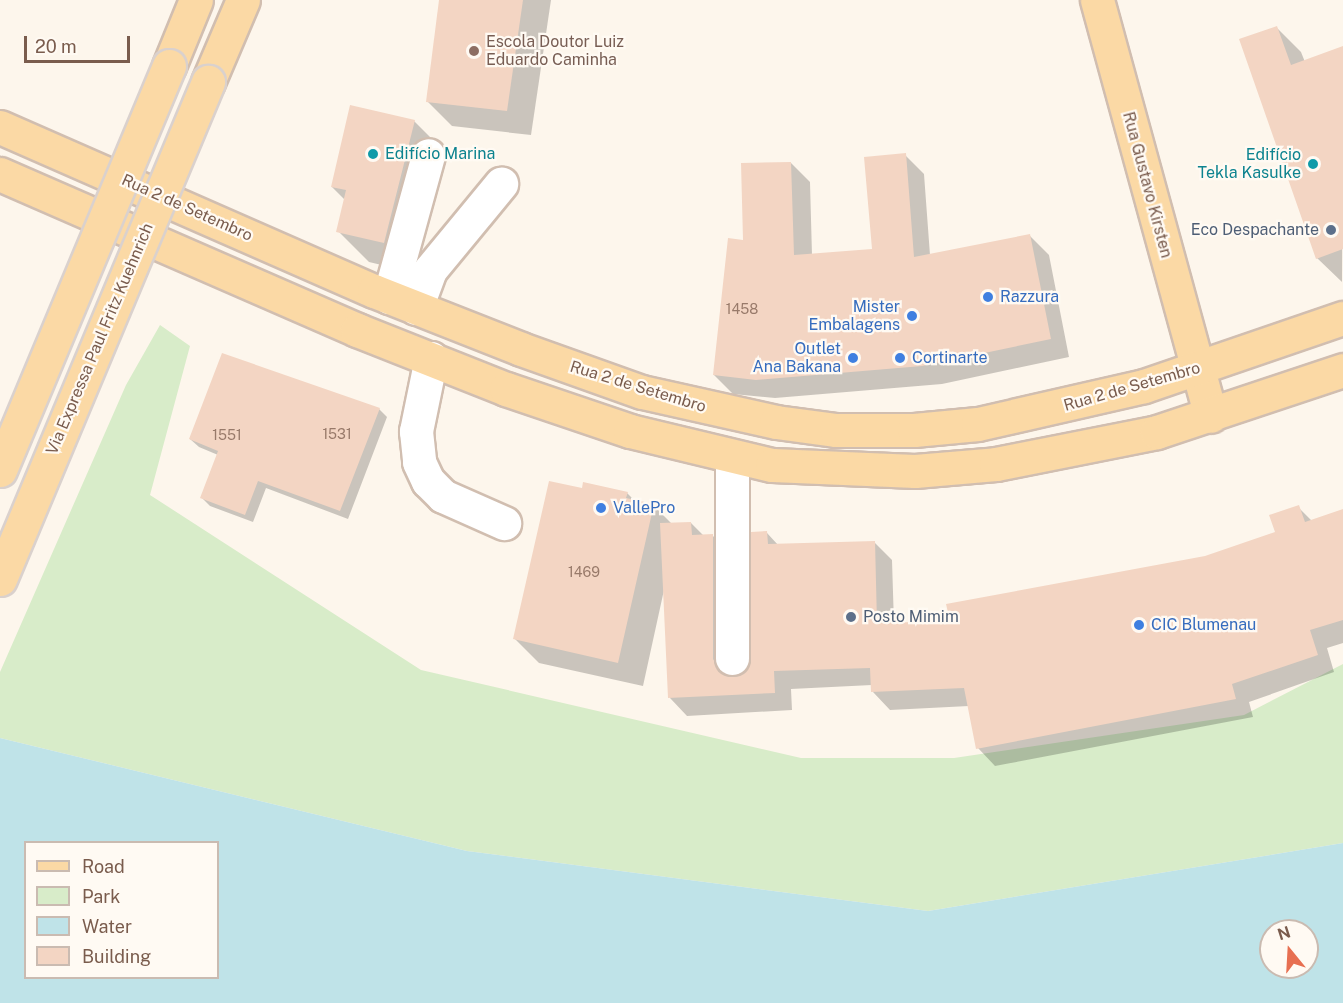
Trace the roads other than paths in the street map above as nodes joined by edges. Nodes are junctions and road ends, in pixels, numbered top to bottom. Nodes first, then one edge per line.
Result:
1 (196, 0) edge
2 (243, 0) edge
3 (1097, 0) edge
4 (0, 127) edge
5 (428, 155) dead end
6 (0, 174) edge
7 (501, 184) dead end
8 (403, 303) junction
9 (1343, 318) edge
10 (431, 358) junction
11 (1198, 369) junction
12 (1343, 370) edge
13 (1211, 416) junction
14 (732, 457) junction
15 (0, 470) edge
16 (504, 523) dead end
17 (0, 579) edge
18 (732, 658) dead end

1 - 15 main road, bridge
2 - 17 main road, Via Expressa Paul Fritz Kuehnrich, bridge
3 - 11 main road, Rua Gustavo Kirsten
4 - 8 main road, Rua 2 de Setembro
5 - 8 lane
6 - 10 main road
7 - 8 lane
8 - 11 main road, Rua 2 de Setembro
9 - 11 main road, Rua 2 de Setembro
10 - 14 main road
10 - 16 lane
11 - 13 main road, Rua Gustavo Kirsten
12 - 13 main road
13 - 14 main road
14 - 18 lane

